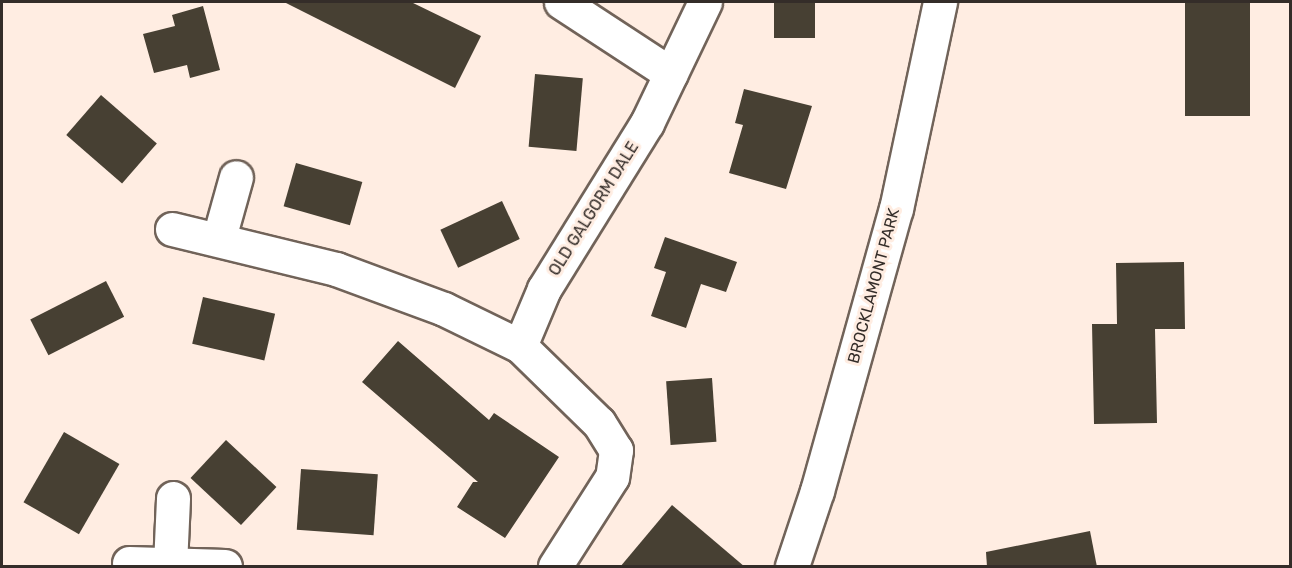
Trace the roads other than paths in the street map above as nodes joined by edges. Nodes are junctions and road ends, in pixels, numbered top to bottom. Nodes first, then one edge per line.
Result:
1 (561, 2) edge
2 (705, 2) edge
3 (940, 2) edge
4 (671, 74) junction
5 (236, 177) dead end
6 (172, 230) dead end
7 (219, 238) junction
8 (520, 346) junction
9 (173, 498) dead end
10 (129, 563) dead end
11 (170, 565) junction
12 (225, 567) edge
13 (555, 567) edge
14 (792, 567) edge

1 - 4 street
2 - 4 street, OLD GALGORM DALE
3 - 14 street, BROCKLAMONT PARK
4 - 8 street, OLD GALGORM DALE
5 - 7 street
6 - 7 street
7 - 8 street
8 - 13 street
9 - 11 street
10 - 11 street
11 - 12 street

